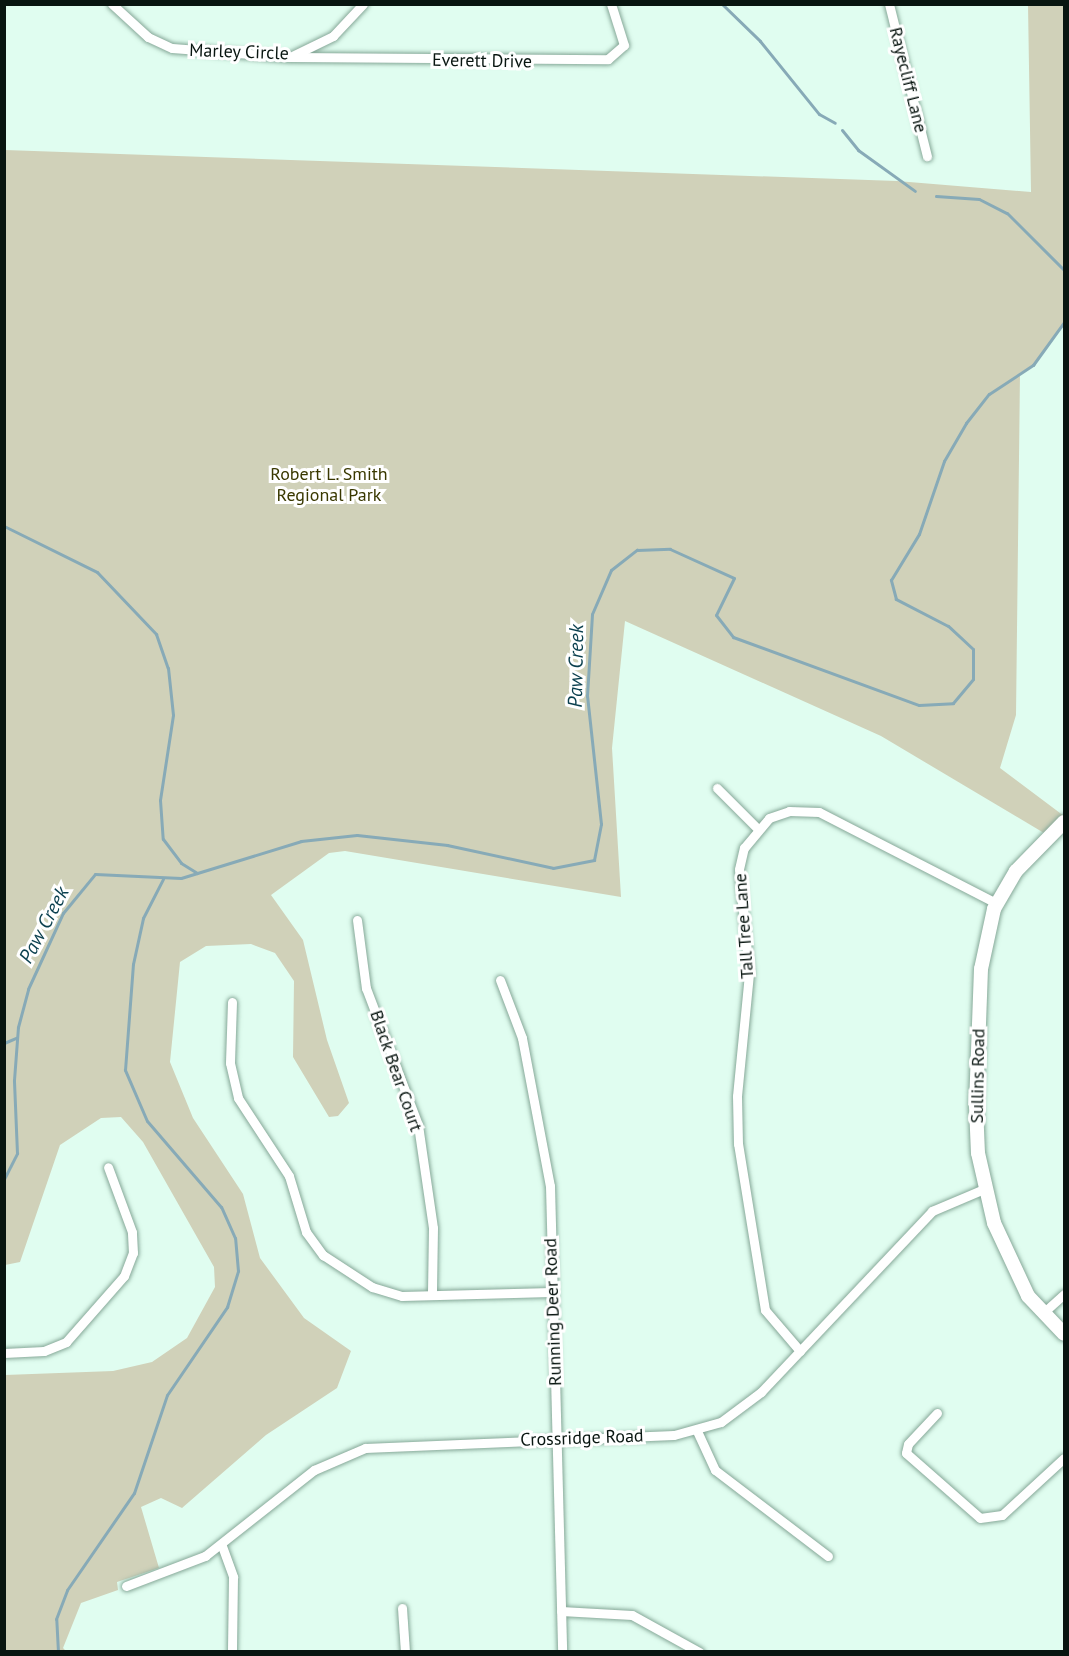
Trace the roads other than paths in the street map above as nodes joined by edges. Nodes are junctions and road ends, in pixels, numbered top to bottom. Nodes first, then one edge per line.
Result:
1 (112, 4) edge
2 (363, 4) edge
3 (611, 4) edge
4 (889, 4) edge
5 (290, 57) junction
6 (927, 156) dead end
7 (717, 788) dead end
8 (1065, 822) edge
9 (756, 827) junction
10 (996, 903) junction
11 (357, 920) dead end
12 (500, 980) dead end
13 (232, 1002) dead end
14 (108, 1167) dead end
15 (984, 1189) junction
16 (551, 1292) junction
17 (1065, 1294) edge
18 (432, 1295) junction
19 (1043, 1313) junction
20 (1065, 1334) edge
21 (800, 1351) junction
22 (4, 1353) edge
23 (938, 1413) dead end
24 (698, 1431) junction
25 (556, 1439) junction
26 (1065, 1458) edge
27 (222, 1546) junction
28 (828, 1556) dead end
29 (126, 1586) dead end
30 (402, 1608) dead end
31 (561, 1611) junction
32 (232, 1652) edge
33 (405, 1652) edge
34 (562, 1652) edge
35 (699, 1652) edge

1 - 5 street, Marley Circle
2 - 5 street, Marley Circle
3 - 5 street, Everett Drive
4 - 6 street, Rayecliff Lane
7 - 9 street
8 - 10 street, Sullins Road
9 - 10 street
9 - 21 street, Tall Tree Lane
10 - 15 street, Sullins Road
11 - 18 street, Black Bear Court
12 - 16 street, Running Deer Road
13 - 18 street
14 - 22 street
15 - 19 street, Sullins Road
15 - 21 street, Crossridge Road
16 - 18 street
16 - 25 street, Running Deer Road
17 - 19 street
19 - 20 street, Sullins Road
21 - 24 street, Crossridge Road
23 - 26 street
24 - 25 street, Crossridge Road
24 - 28 street
25 - 27 street, Crossridge Road
25 - 31 street, Running Deer Road
27 - 29 street, Crossridge Road
27 - 32 street
30 - 33 street
31 - 34 street, Running Deer Road
31 - 35 street

